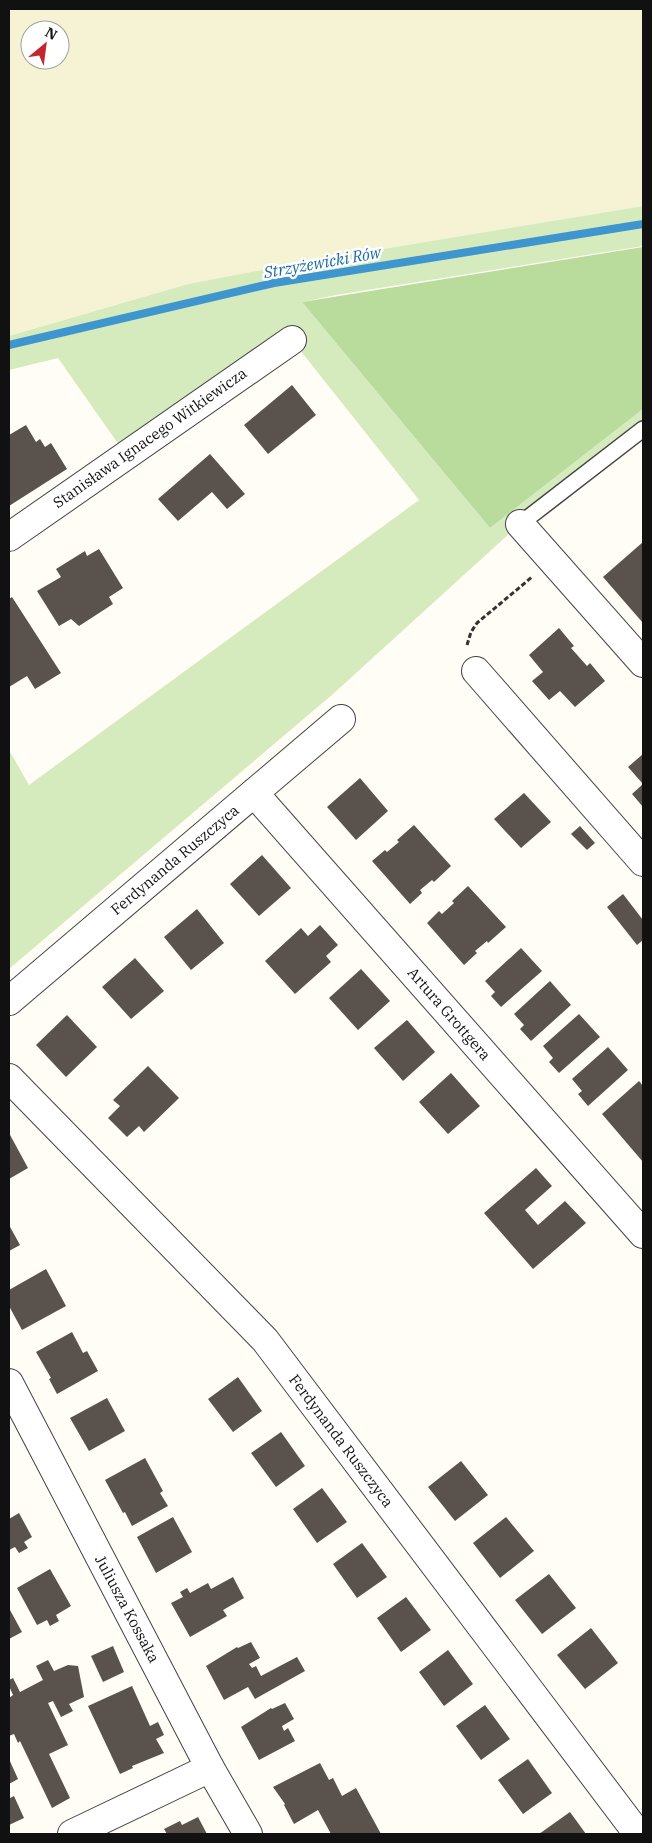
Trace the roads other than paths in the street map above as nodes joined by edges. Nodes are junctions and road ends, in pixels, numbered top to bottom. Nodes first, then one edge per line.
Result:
1 (292, 340) dead end
2 (643, 429) edge
3 (520, 524) joint
4 (9, 537) edge
5 (643, 663) edge
6 (476, 671) road end
7 (341, 719) dead end
8 (254, 793) junction
9 (643, 862) edge
10 (9, 1001) edge
11 (9, 1078) edge
12 (643, 1234) edge
13 (9, 1383) edge
14 (210, 1768) junction
15 (72, 1834) edge
16 (248, 1834) edge
17 (638, 1834) edge

1 - 4 street, Stanisława Ignacego Witkiewicza
2 - 3 lane
3 - 5 street
6 - 9 street
7 - 8 street, Ferdynanda Ruszczyca
8 - 10 street, Ferdynanda Ruszczyca
8 - 12 street, Artura Grottgera
11 - 17 street, Ferdynanda Ruszczyca
13 - 14 street, Juliusza Kossaka
14 - 15 street
14 - 16 street, Juliusza Kossaka

